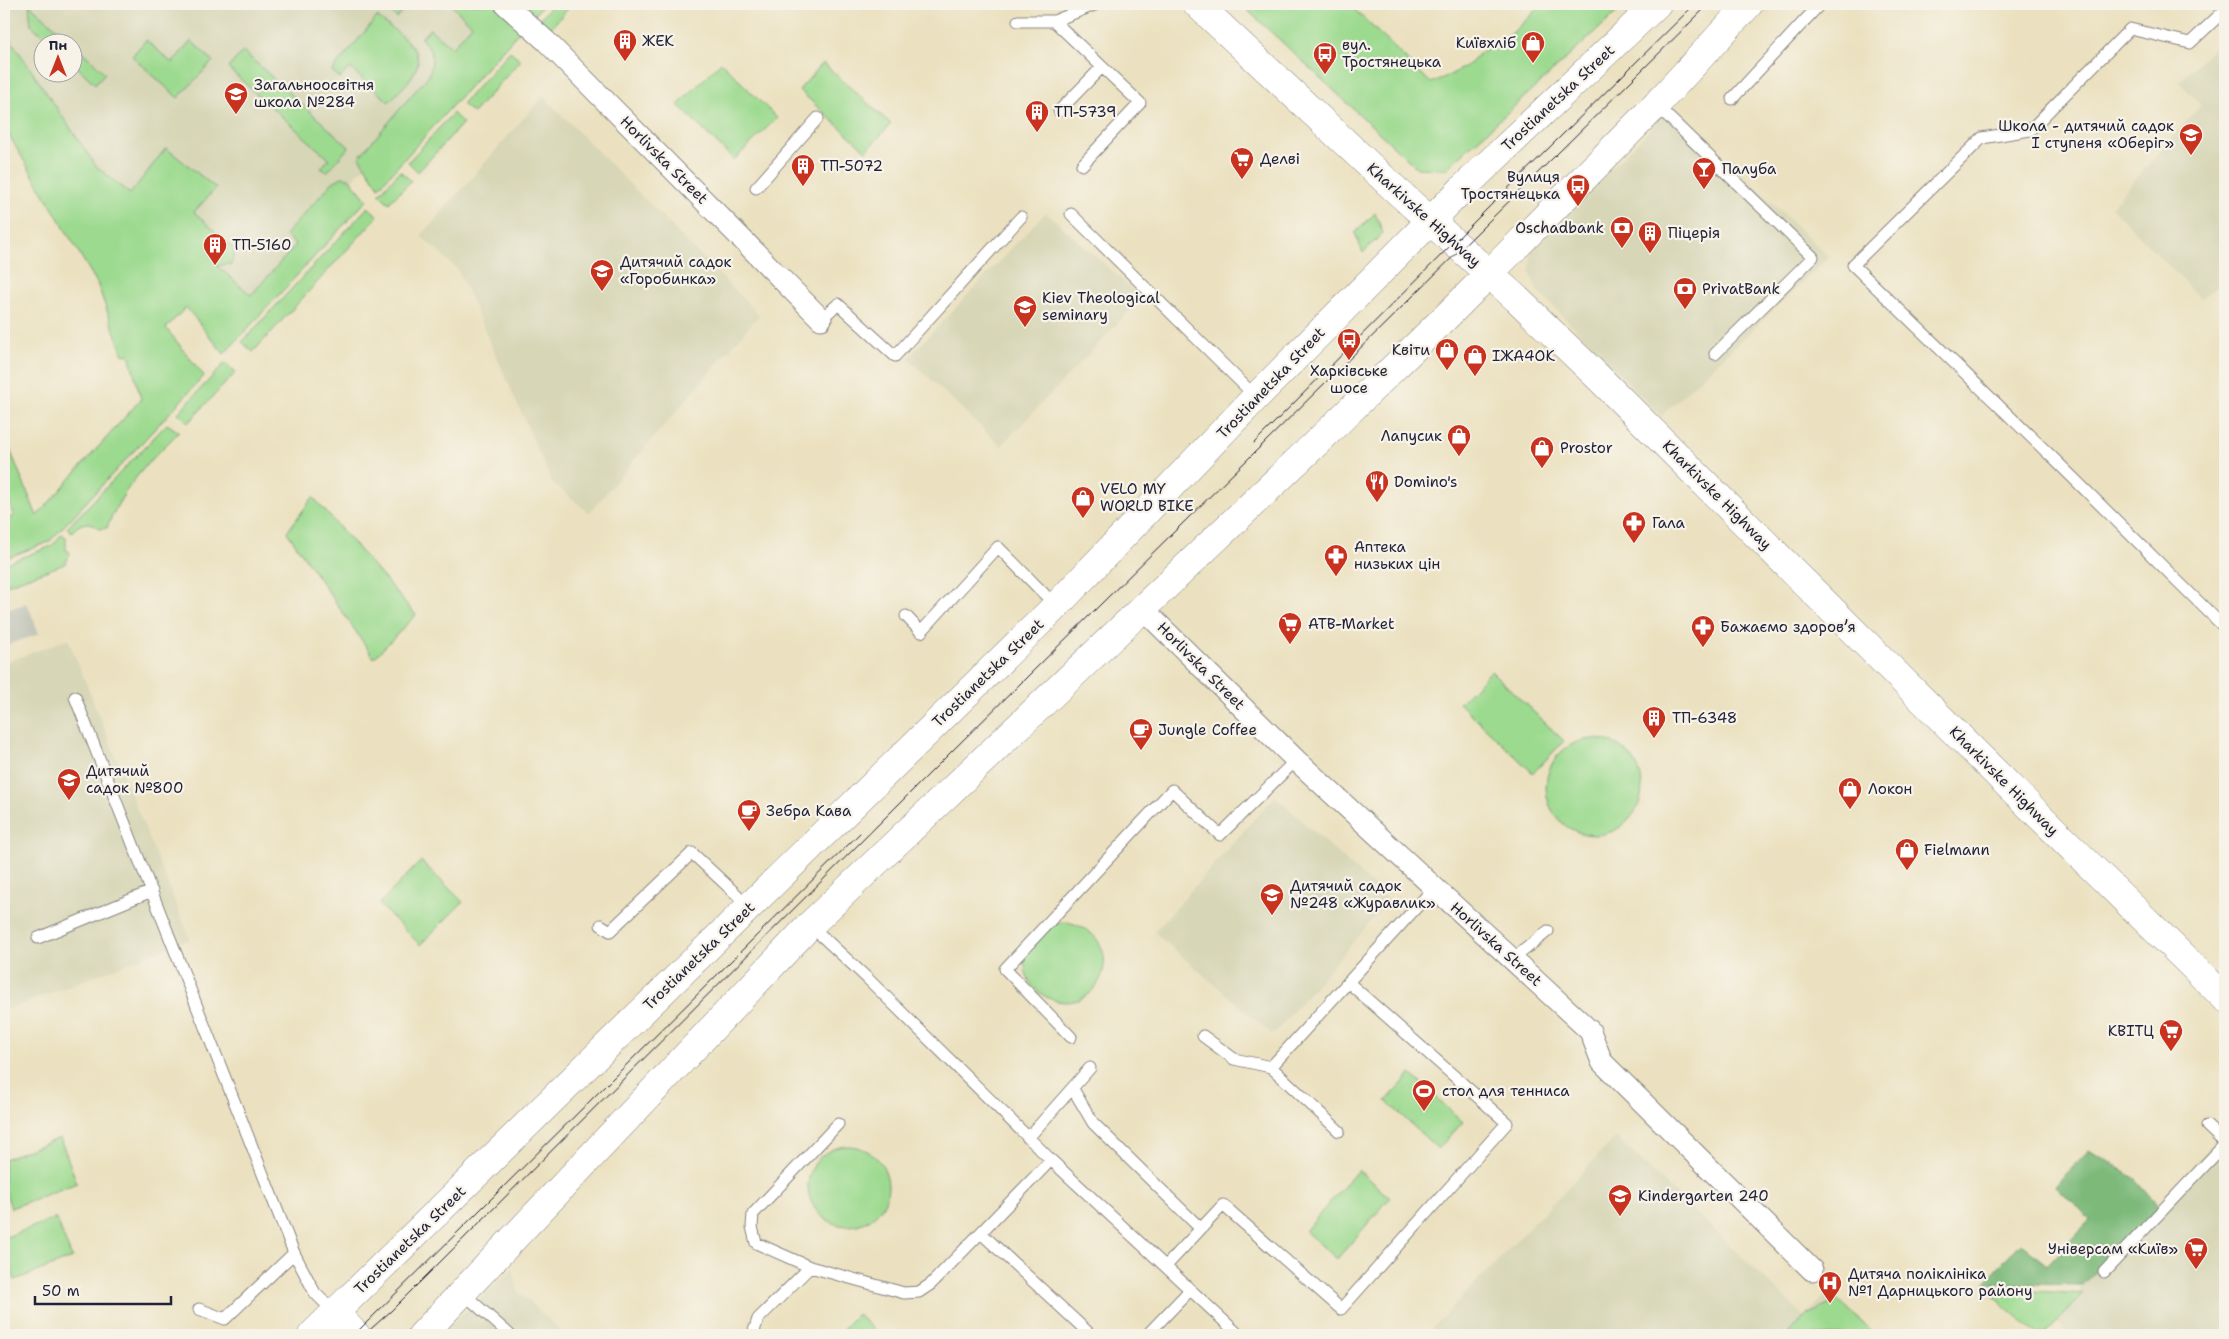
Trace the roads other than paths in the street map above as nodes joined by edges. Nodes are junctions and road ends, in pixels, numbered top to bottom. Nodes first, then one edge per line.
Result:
1 (505, 4) edge
2 (1097, 4) edge
3 (1197, 4) edge
4 (1657, 4) edge
5 (1749, 4) edge
6 (1820, 4) edge
7 (2225, 10) edge
8 (1018, 21) dead end
9 (1054, 21) junction
10 (1101, 68) junction
11 (1732, 99) dead end
12 (1656, 105) junction
13 (1059, 111) dead end
14 (818, 118) dead end
15 (1082, 166) dead end
16 (756, 188) dead end
17 (1072, 214) dead end
18 (1021, 217) dead end
19 (1430, 221) junction
20 (1489, 273) junction
21 (821, 319) joint
22 (1715, 354) dead end
23 (1256, 397) junction
24 (1056, 606) junction
25 (1142, 608) junction
26 (906, 616) dead end
27 (2225, 628) edge
28 (75, 697) dead end
29 (1296, 760) junction
30 (1434, 888) junction
31 (152, 891) junction
32 (749, 906) junction
33 (601, 925) dead end
34 (810, 925) junction
35 (1548, 931) dead end
36 (38, 938) dead end
37 (1513, 959) junction
38 (1348, 982) junction
39 (2225, 998) edge
40 (1202, 1036) dead end
41 (1071, 1037) dead end
42 (1271, 1067) junction
43 (1090, 1068) dead end
44 (1073, 1088) junction
45 (838, 1124) dead end
46 (2207, 1126) dead end
47 (1339, 1131) dead end
48 (1028, 1138) junction
49 (2225, 1143) edge
50 (1051, 1160) junction
51 (1200, 1228) junction
52 (982, 1234) junction
53 (294, 1252) junction
54 (1166, 1266) junction
55 (810, 1267) junction
56 (1812, 1270) dead end
57 (2104, 1272) dead end
58 (1190, 1290) junction
59 (463, 1293) junction
60 (199, 1309) dead end
61 (335, 1313) junction
62 (312, 1335) edge
63 (356, 1335) edge
64 (422, 1335) edge
65 (510, 1335) edge
66 (756, 1335) edge
67 (1090, 1335) edge
68 (1147, 1335) edge
69 (1239, 1335) edge

1 - 21 street, Horlivska Street
2 - 9 lane
3 - 19 main road, Kharkivske Highway
4 - 19 main road, Trostianetska Street
5 - 12 main road
6 - 11 lane
7 - 27 lane
8 - 9 lane
9 - 10 lane
10 - 13 lane
10 - 15 lane
12 - 20 main road
12 - 22 lane
14 - 16 lane
17 - 23 lane
18 - 21 lane
19 - 20 main road, Kharkivske Highway
19 - 23 main road, Trostianetska Street
20 - 25 main road
20 - 39 main road, Kharkivske Highway
23 - 24 main road, Trostianetska Street
24 - 26 lane
24 - 32 main road, Trostianetska Street
25 - 29 street, Horlivska Street
25 - 34 main road
28 - 31 lane
29 - 30 street, Horlivska Street
29 - 41 lane
30 - 37 street, Horlivska Street
30 - 38 lane
31 - 36 lane
31 - 53 lane
32 - 33 lane
32 - 61 main road, Trostianetska Street
34 - 48 lane
34 - 59 main road
35 - 37 lane
37 - 56 street, Horlivska Street
38 - 42 lane
38 - 51 lane
40 - 42 lane
42 - 47 lane
43 - 44 lane
44 - 48 lane
44 - 51 lane
45 - 55 lane
46 - 49 lane
48 - 50 lane
49 - 57 lane
50 - 52 lane
50 - 54 lane
51 - 54 lane
52 - 55 lane
52 - 67 lane
53 - 60 lane
53 - 61 lane
54 - 58 lane
55 - 66 lane
58 - 68 lane
58 - 69 lane
59 - 64 main road
59 - 65 lane
61 - 62 main road, Trostianetska Street
61 - 63 main road

